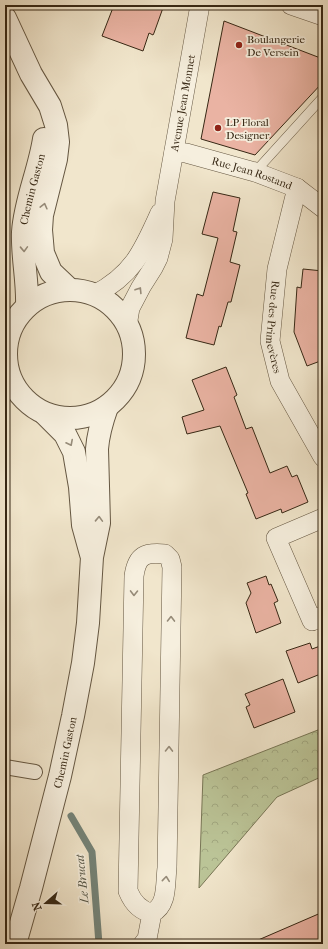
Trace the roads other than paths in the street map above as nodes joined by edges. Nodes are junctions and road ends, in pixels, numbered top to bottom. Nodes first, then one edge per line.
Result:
1 (200, 5) edge
2 (291, 5) edge
3 (323, 16) edge
4 (5, 18) edge
5 (31, 74) junction
6 (323, 97) edge
7 (174, 152) junction
8 (255, 172) junction
9 (297, 188) junction
10 (165, 201) junction
11 (323, 208) edge
12 (70, 290) junction
13 (94, 295) junction
14 (27, 306) junction
15 (127, 326) junction
16 (5, 353) edge
17 (107, 407) junction
18 (45, 414) junction
19 (323, 457) edge
20 (323, 518) edge
21 (92, 557) junction
22 (323, 616) edge
23 (5, 767) edge
24 (35, 772) dead end
25 (152, 913) junction
26 (149, 942) edge
27 (14, 944) edge

1 - 7 street, Avenue Jean Monnet
2 - 3 street
4 - 5 street, Chemin Gaston
12 -> 5 street, Chemin Gaston
5 -> 14 street, Chemin Gaston
6 - 8 lane
7 - 8 street, Rue Jean Rostand
7 - 10 street, Avenue Jean Monnet
8 - 9 street, Rue Jean Rostand
9 - 11 street, Rue Jean Rostand
9 - 19 street, Rue des Primevères
10 - 13 street, Avenue Jean Monnet
15 -> 10 street, Avenue Jean Monnet
12 - 13 street, Chemin Gaston
12 - 14 street, Chemin Gaston
13 - 15 street, Chemin Gaston
14 - 16 street, Chemin Gaston
15 - 17 street, Chemin Gaston
16 - 18 street, Chemin Gaston
17 - 18 street, Chemin Gaston
21 -> 17 street, Chemin Gaston
18 -> 21 street, Chemin Gaston
20 - 22 street
21 - 27 street, Chemin Gaston
23 - 24 street
25 -> 25 street
25 - 26 street

